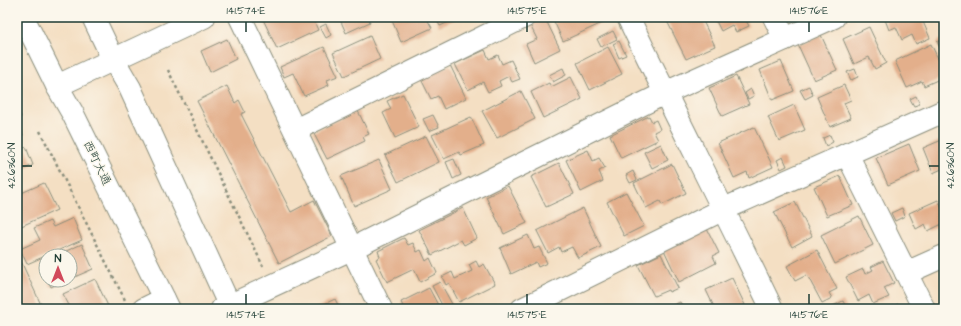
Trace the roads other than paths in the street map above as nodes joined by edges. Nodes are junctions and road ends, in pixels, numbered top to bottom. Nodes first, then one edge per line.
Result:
1 (23, 17) edge
2 (93, 17) edge
3 (204, 17) edge
4 (240, 17) edge
5 (524, 17) edge
6 (628, 17) edge
7 (774, 17) edge
8 (834, 17) edge
9 (785, 39) junction
10 (113, 59) junction
11 (57, 86) junction
12 (665, 93) junction
13 (944, 111) edge
14 (295, 130) junction
15 (847, 154) junction
16 (724, 209) junction
17 (351, 249) junction
18 (944, 256) edge
19 (906, 273) junction
20 (167, 304) edge
21 (135, 305) edge
22 (227, 308) edge
23 (381, 309) edge
24 (522, 309) edge
25 (772, 309) edge
26 (924, 309) edge

1 - 11 street, 西町大通
2 - 10 street
3 - 10 street
4 - 14 street
5 - 14 street
6 - 12 street
7 - 9 street
8 - 9 street
9 - 12 street
10 - 11 street
10 - 22 street
11 - 20 street, 西町大通
12 - 16 street
12 - 17 street
13 - 15 street
14 - 17 street
15 - 16 street
15 - 19 street
16 - 24 street
16 - 25 street
17 - 22 street
17 - 23 street
18 - 19 street
19 - 26 street
20 - 21 street

